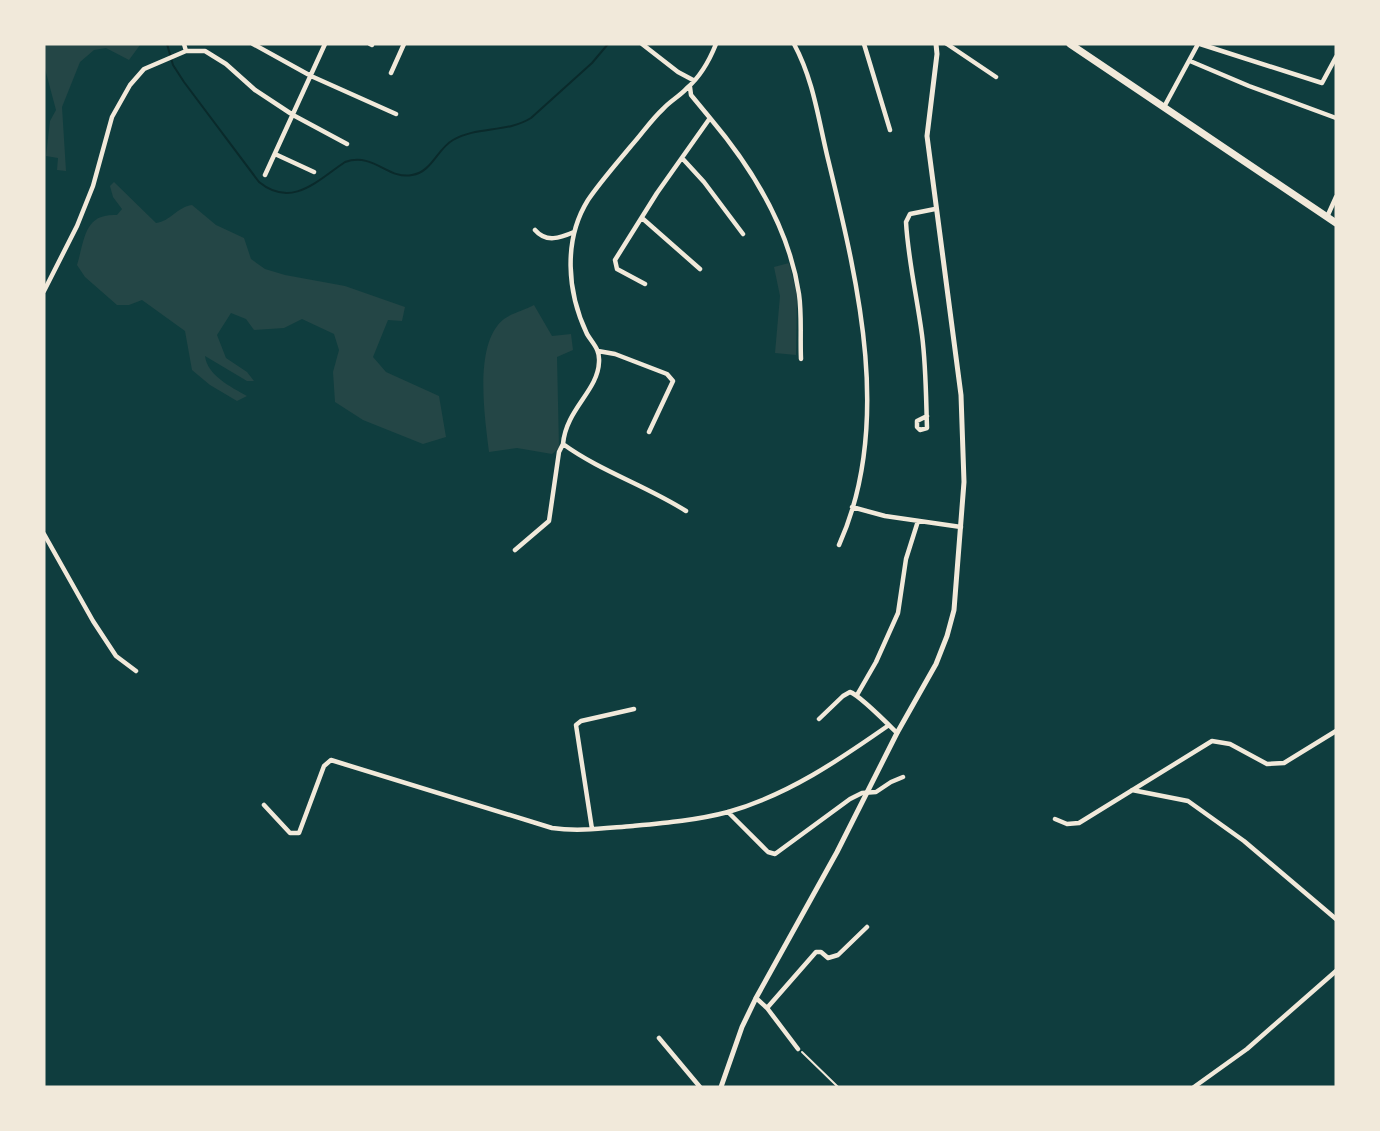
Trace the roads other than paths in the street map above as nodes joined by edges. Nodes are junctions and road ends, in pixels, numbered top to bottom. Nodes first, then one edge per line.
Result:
1 (184, 44) edge
2 (253, 44) edge
3 (325, 44) edge
4 (404, 44) edge
5 (642, 44) edge
6 (716, 44) edge
7 (794, 44) edge
8 (864, 44) edge
9 (936, 44) edge
10 (947, 44) edge
11 (1070, 44) edge
12 (1199, 44) edge
13 (186, 51) junction
14 (1336, 57) edge
15 (1190, 61) junction
16 (391, 73) dead end
17 (311, 76) junction
18 (996, 77) dead end
19 (693, 80) junction
20 (690, 86) junction
21 (1164, 107) junction
22 (396, 114) dead end
23 (293, 115) junction
24 (710, 118) junction
25 (1336, 118) edge
26 (890, 130) dead end
27 (347, 144) dead end
28 (275, 154) junction
29 (682, 158) junction
30 (314, 172) dead end
31 (265, 175) dead end
32 (1336, 197) edge
33 (935, 209) junction
34 (1327, 217) junction
35 (642, 218) junction
36 (1336, 223) edge
37 (535, 230) dead end
38 (574, 232) junction
39 (743, 234) dead end
40 (700, 269) dead end
41 (645, 284) dead end
42 (44, 291) edge
43 (598, 351) junction
44 (801, 359) dead end
45 (927, 416) dead end
46 (649, 432) dead end
47 (563, 444) junction
48 (852, 507) junction
49 (686, 511) dead end
50 (918, 522) junction
51 (962, 527) junction
52 (44, 534) edge
53 (839, 545) dead end
54 (515, 550) dead end
55 (136, 671) dead end
56 (857, 695) junction
57 (634, 709) dead end
58 (819, 719) dead end
59 (889, 726) junction
60 (1336, 731) edge
61 (897, 733) junction
62 (904, 777) dead end
63 (1131, 790) junction
64 (867, 792) junction
65 (264, 805) dead end
66 (728, 812) junction
67 (1055, 819) dead end
68 (592, 829) junction
69 (1336, 919) edge
70 (867, 927) dead end
71 (1336, 971) edge
72 (757, 998) junction
73 (767, 1008) junction
74 (659, 1038) dead end
75 (798, 1049) road end
76 (699, 1087) edge
77 (721, 1087) edge
78 (1194, 1087) edge

1 - 13 street
2 - 17 street
3 - 17 street
4 - 16 street
5 - 19 street
6 - 19 street
7 - 48 street
8 - 26 street
9 - 33 street
10 - 18 street
11 - 21 main road
12 - 14 street
12 - 15 street
13 - 23 street
13 - 42 street
15 - 21 street
15 - 25 street
17 - 22 street
17 - 23 street
19 - 20 street
20 - 24 street
20 - 38 street
21 - 34 main road
23 - 27 street
23 - 28 street
24 - 29 street
24 - 44 street
28 - 30 street
28 - 31 street
29 - 35 street
29 - 39 street
32 - 34 street
33 - 45 street
33 - 51 street
34 - 36 main road
35 - 40 street
35 - 41 street
37 - 38 street
38 - 43 street
43 - 46 street
43 - 47 street
47 - 49 street
47 - 54 street
48 - 50 street
48 - 53 street
50 - 51 street
50 - 56 street
51 - 61 street
52 - 55 street
56 - 58 street
56 - 59 street
57 - 68 street
59 - 61 street
59 - 66 street
60 - 63 street
61 - 64 street
62 - 64 street
63 - 67 street
63 - 69 street
64 - 66 street
64 - 72 street
65 - 68 street
66 - 68 street
70 - 73 street
71 - 78 street
72 - 73 street
72 - 77 street
73 - 75 street
74 - 76 street

